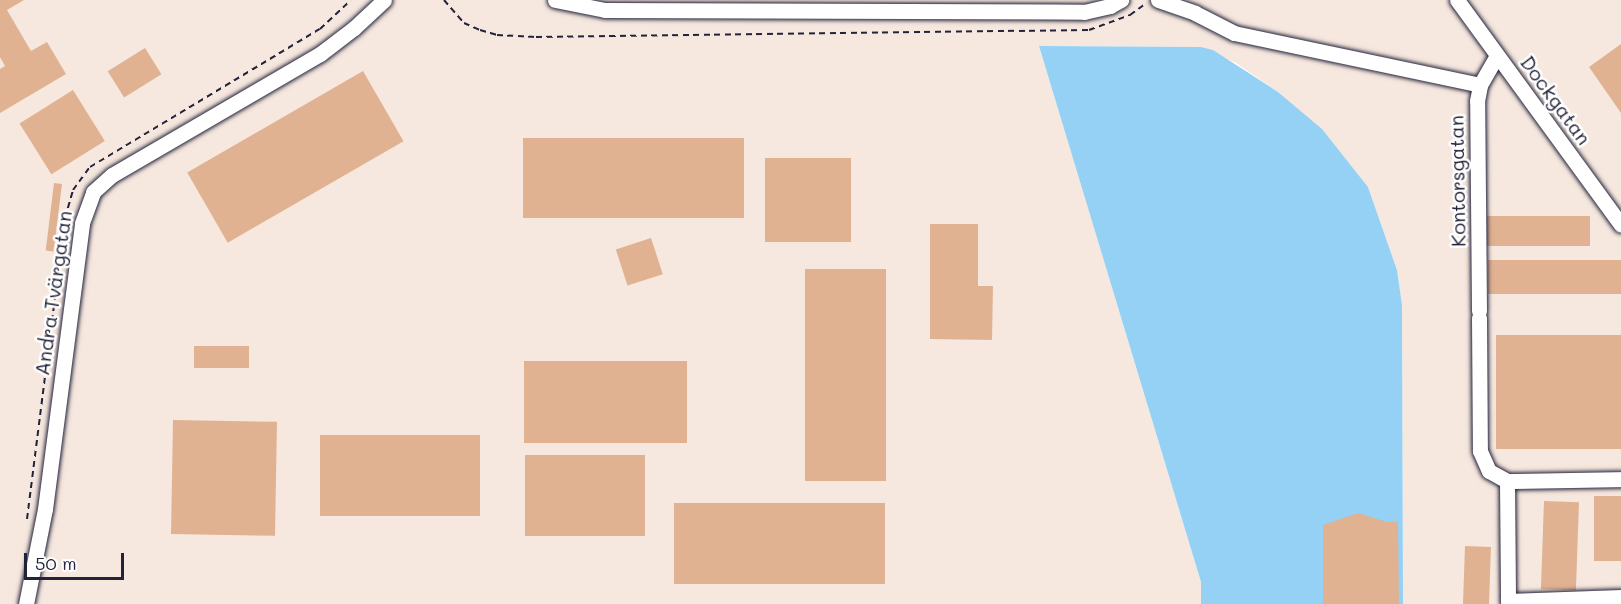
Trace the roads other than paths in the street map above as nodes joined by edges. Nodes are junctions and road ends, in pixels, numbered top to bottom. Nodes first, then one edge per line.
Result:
1 (384, 0) edge
2 (555, 0) edge
3 (1121, 0) edge
4 (1457, 0) edge
5 (1152, 2) edge
6 (1497, 55) junction
7 (1480, 85) junction
8 (1621, 225) edge
9 (1621, 479) edge
10 (1507, 481) junction
11 (1621, 597) edge
12 (26, 604) edge

1 - 12 street, Andra Tvärgatan
2 - 3 street
4 - 6 street, Dockgatan
5 - 7 street
6 - 7 street, Kontorsgatan
6 - 8 street, Dockgatan
7 - 10 street, Kontorsgatan
9 - 10 street
10 - 11 street

